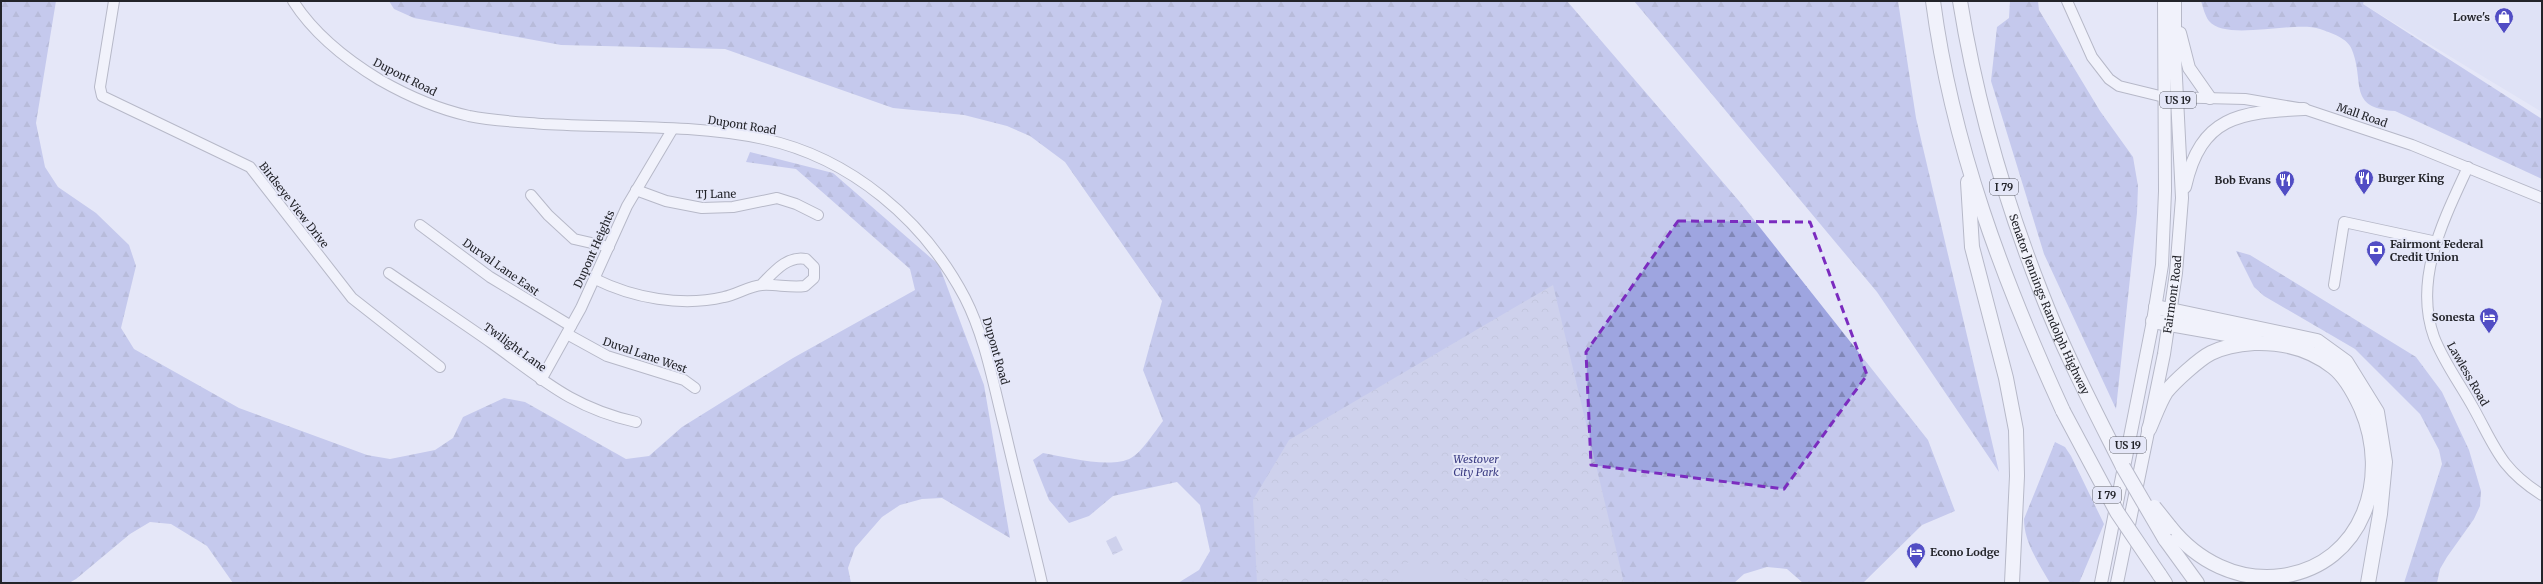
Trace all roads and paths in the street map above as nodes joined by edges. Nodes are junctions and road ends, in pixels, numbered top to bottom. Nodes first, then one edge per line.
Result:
1 (114, 1) edge
2 (293, 1) edge
3 (1933, 1) edge
4 (1960, 1) edge
5 (2067, 1) edge
6 (2164, 1) edge
7 (2175, 1) edge
8 (2164, 97) junction
9 (2178, 98) junction
10 (2210, 98) junction
11 (2304, 109) junction
12 (672, 130) junction
13 (1967, 162) junction
14 (2468, 167) junction
15 (636, 190) junction
16 (531, 195) dead end
17 (2182, 198) junction
18 (2542, 198) edge
19 (818, 215) dead end
20 (420, 225) dead end
21 (2437, 242) junction
22 (609, 247) junction
23 (389, 273) dead end
24 (595, 279) junction
25 (761, 285) junction
26 (2334, 285) dead end
27 (2156, 307) junction
28 (2170, 317) junction
29 (2153, 321) junction
30 (569, 330) junction
31 (2295, 346) junction
32 (440, 367) dead end
33 (541, 380) junction
34 (695, 388) dead end
35 (636, 422) dead end
36 (2149, 429) junction
37 (2542, 495) edge
38 (2167, 533) junction
39 (2162, 579) edge
40 (1042, 583) edge
41 (2012, 583) edge
42 (2101, 583) edge
43 (2117, 583) edge
44 (2197, 583) edge
45 (2368, 583) edge

1 - 32 street, Birdseye View Drive
2 - 12 street, Dupont Road
3 - 13 highway, I 79
4 - 38 highway, Senator Jennings Randolph Highway / I 79, bridge
5 - 8 street, Mall Road
6 - 8 main road, Fairmont Road / US 19
7 - 9 main road, Fairmont Road / US 19
7 - 10 main road
8 - 9 street, Mall Road
8 - 27 main road, Fairmont Road / US 19
9 - 10 street, Mall Road
9 - 17 main road, Fairmont Road / US 19
10 - 11 street, Mall Road
11 - 14 street, Mall Road
11 - 17 main road
12 - 15 street, Dupont Heights
12 - 40 street, Dupont Road
13 - 39 highway, I 79, bridge
13 - 41 highway
14 - 18 street, Mall Road
14 - 21 street, Lawless Road
15 - 19 street, TJ Lane
15 - 22 street, Dupont Heights
16 - 22 street
17 - 28 main road, Fairmont Road / US 19
20 - 30 street, Durval Lane East
21 - 26 street
21 - 37 street, Lawless Road
22 - 24 street, Dupont Heights
23 - 33 street, Twilight Lane
24 - 25 street
24 - 30 street, Dupont Heights
25 - 25 street
27 - 28 highway
27 - 29 main road, Fairmont Road / US 19
28 - 29 highway
28 - 31 highway
28 - 36 main road, Fairmont Road / US 19
28 - 45 highway
29 - 42 main road, Fairmont Road / US 19
30 - 33 street, Dupont Heights
30 - 34 street, Duval Lane West
31 - 36 highway
31 - 38 highway
33 - 35 street, Twilight Lane
36 - 43 main road, Fairmont Road / US 19
38 - 44 highway

